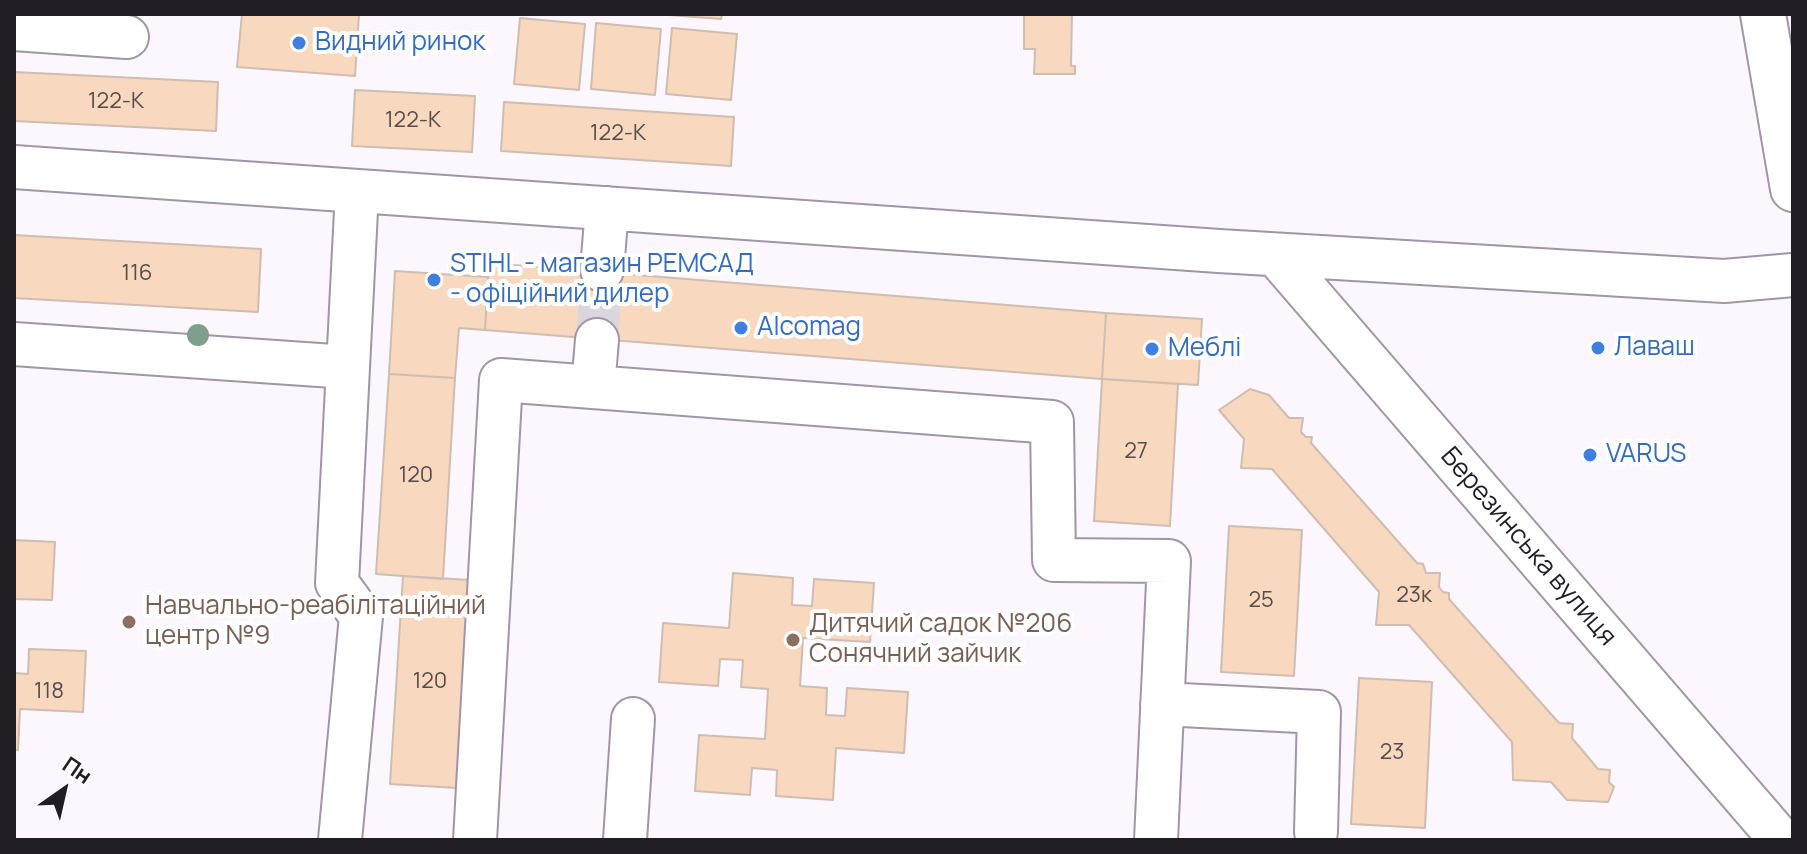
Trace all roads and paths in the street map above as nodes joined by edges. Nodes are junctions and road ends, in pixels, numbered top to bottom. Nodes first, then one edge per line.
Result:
1 (1763, 14) edge
2 (14, 29) edge
3 (127, 37) dead end
4 (14, 167) edge
5 (1793, 189) edge
6 (357, 191) junction
7 (607, 208) junction
8 (1276, 255) junction
9 (602, 270) tunnel mouth
10 (1793, 275) edge
11 (597, 340) tunnel mouth
12 (14, 344) edge
13 (348, 367) junction
14 (593, 387) junction
15 (1162, 704) junction
16 (633, 719) dead end
17 (1316, 832) dead end
18 (340, 840) edge
19 (475, 840) edge
20 (625, 840) edge
21 (1156, 840) edge
22 (1781, 840) edge

1 - 5 main road
2 - 3 street
4 - 6 street
6 - 7 street
6 - 13 street
7 - 8 street
7 - 9 street
8 - 10 street
8 - 22 street, Березинська вулиця
11 - 14 street
12 - 13 street
13 - 18 street
14 - 15 street
14 - 19 street
15 - 17 street
15 - 21 street
16 - 20 street

